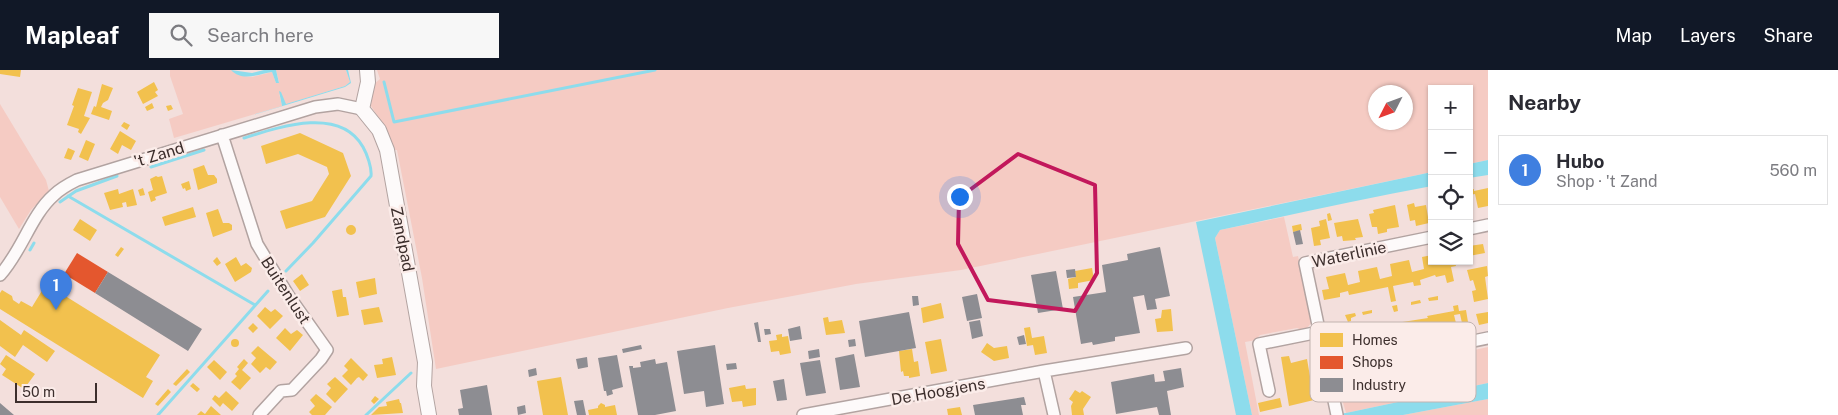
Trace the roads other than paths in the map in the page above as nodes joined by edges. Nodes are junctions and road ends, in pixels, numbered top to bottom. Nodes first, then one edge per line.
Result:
1 (367, 70) edge
2 (362, 109) junction
3 (222, 136) junction
4 (1488, 225) edge
5 (1473, 228) edge
6 (1428, 238) edge
7 (0, 274) edge
8 (1317, 322) edge
9 (1310, 334) edge
10 (1186, 348) dead end
11 (1044, 372) junction
12 (1269, 391) dead end
13 (260, 415) edge
14 (429, 415) edge
15 (803, 415) edge
16 (1054, 415) edge

1 - 2 street
2 - 3 street, 't Zand
2 - 14 street, Zandpad
3 - 7 street, 't Zand
3 - 13 street, Buitenlust
4 - 5 street
6 - 8 street, Waterlinie
9 - 12 street
10 - 11 street, De Hoogjens
11 - 15 street, De Hoogjens
11 - 16 street

